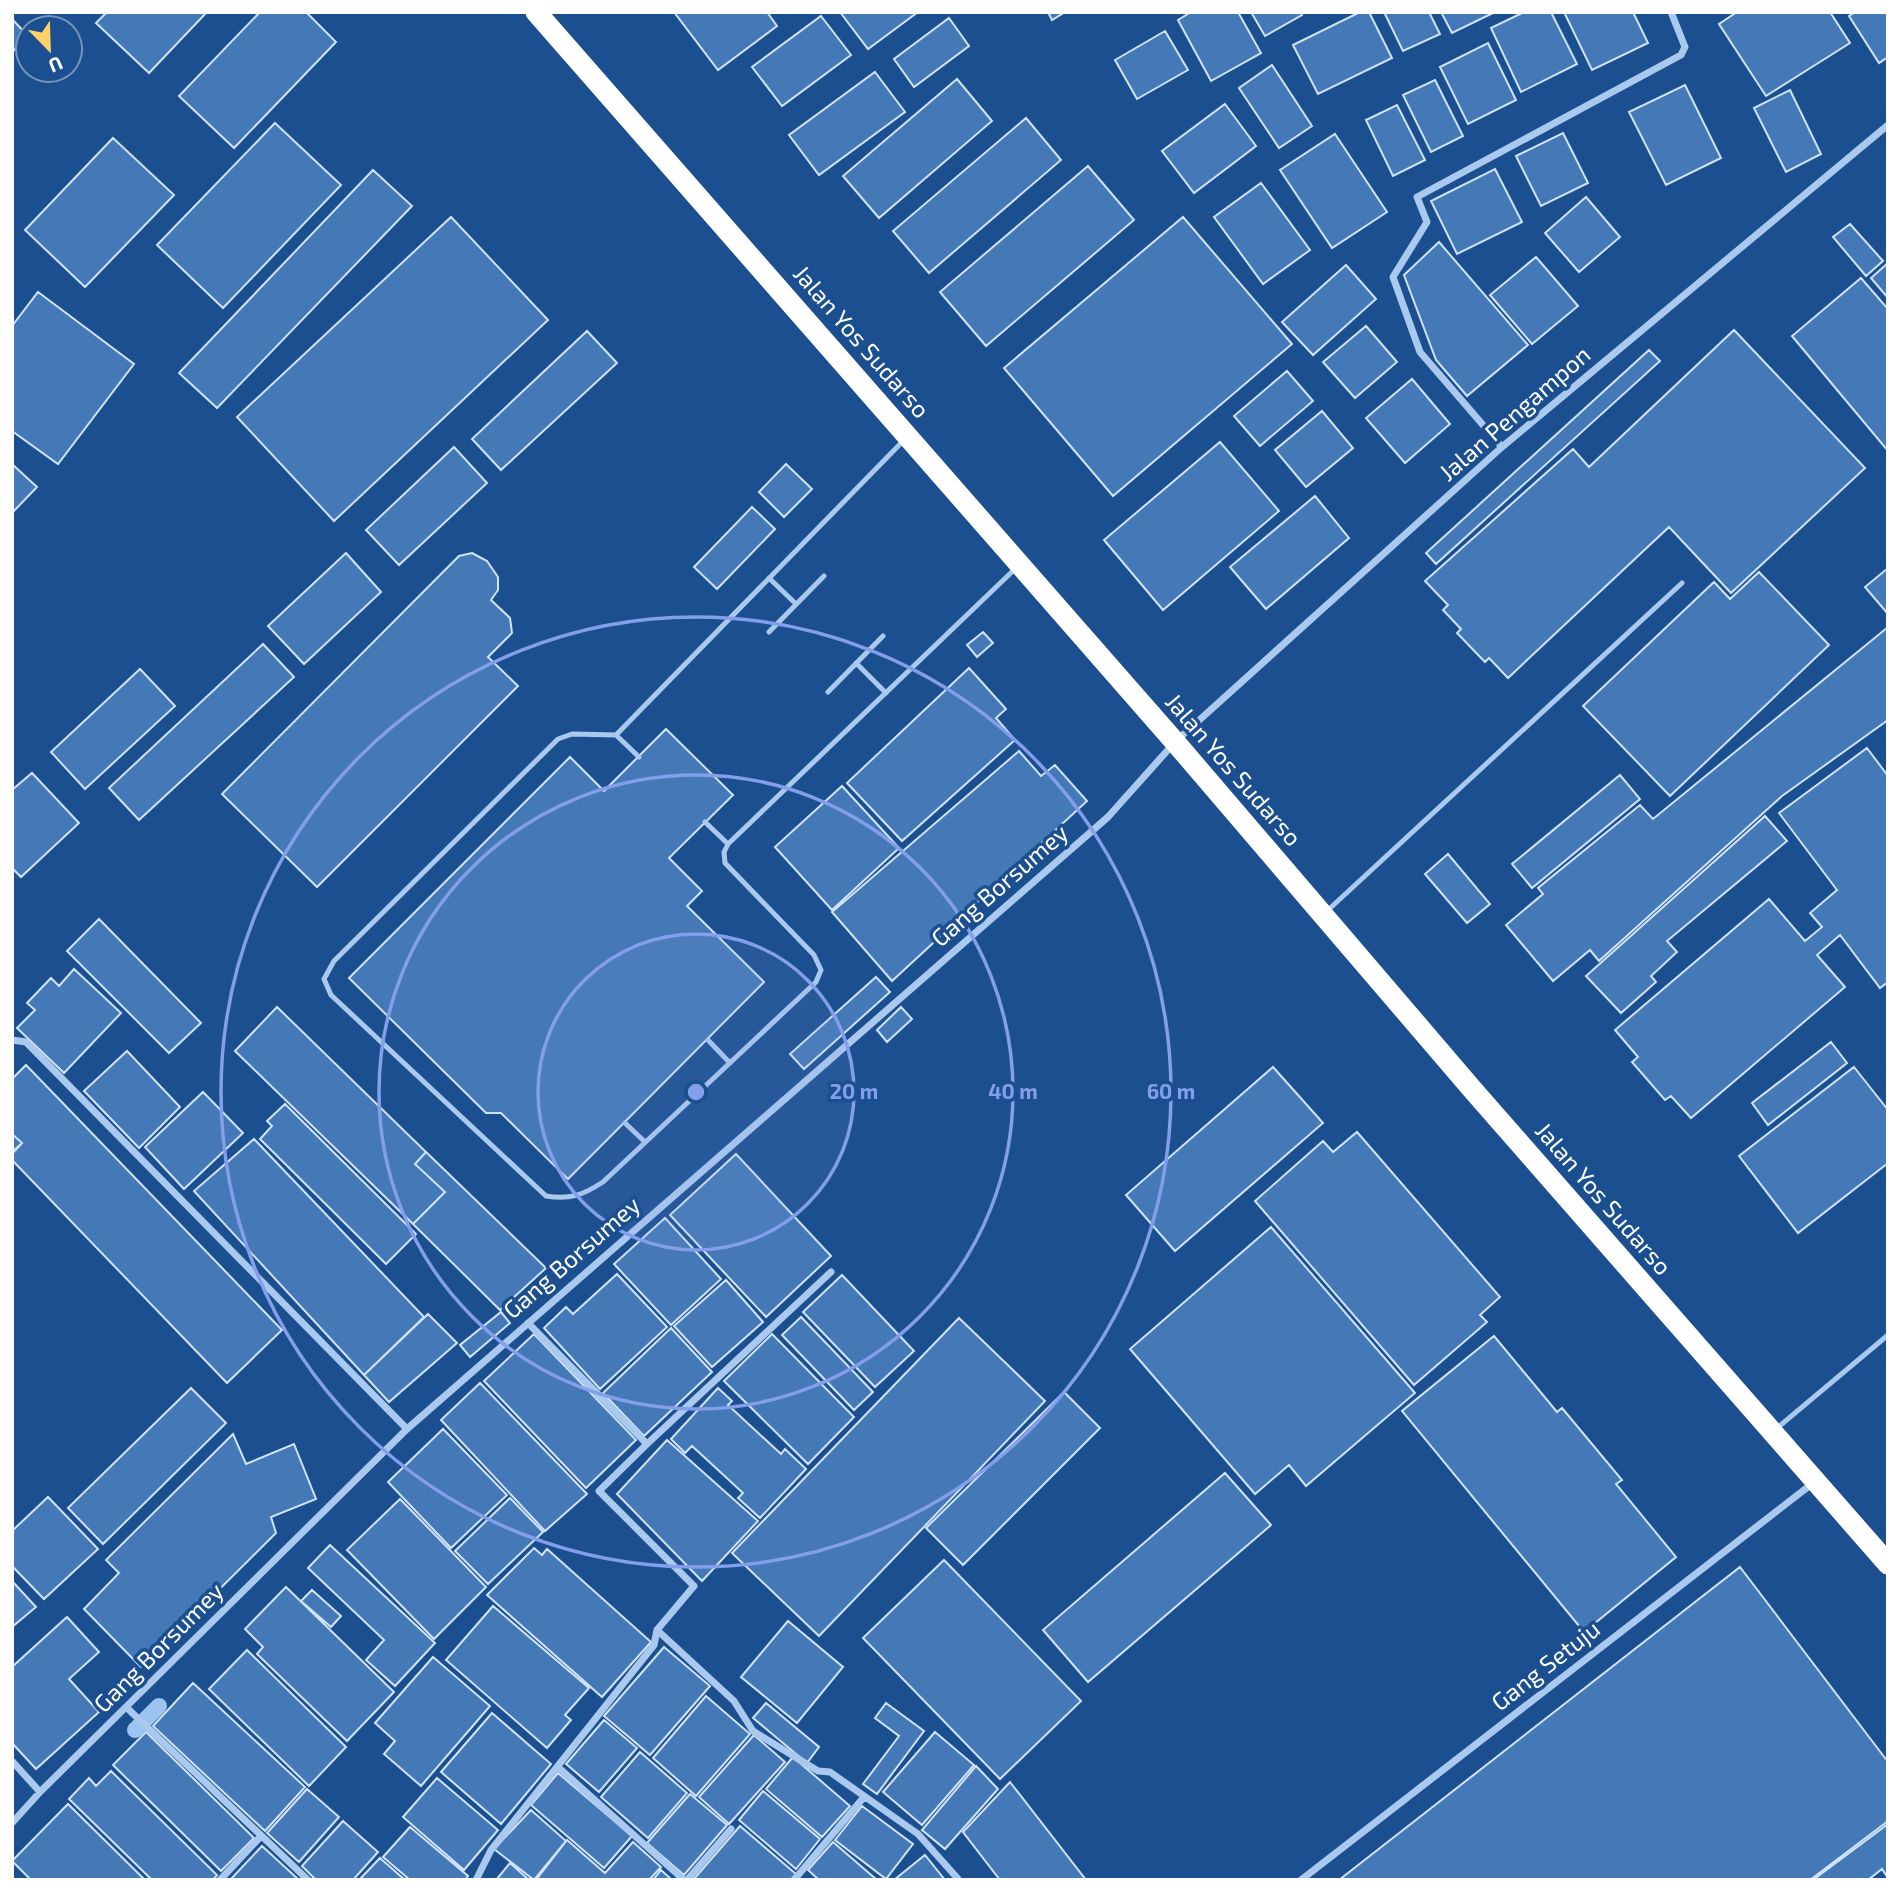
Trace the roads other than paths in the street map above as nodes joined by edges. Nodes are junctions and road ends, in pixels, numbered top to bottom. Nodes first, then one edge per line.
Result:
1 (536, 12) edge
2 (1671, 12) edge
3 (1888, 125) edge
4 (908, 436) junction
5 (1502, 447) junction
6 (1019, 565) junction
7 (824, 576) dead end
8 (769, 578) junction
9 (1682, 583) dead end
10 (796, 604) junction
11 (769, 632) dead end
12 (883, 636) dead end
13 (856, 663) junction
14 (828, 692) dead end
15 (886, 693) junction
16 (616, 735) junction
17 (1175, 742) junction
18 (639, 757) dead end
19 (705, 822) dead end
20 (728, 844) junction
21 (1323, 915) junction
22 (12, 1040) edge
23 (708, 1040) dead end
24 (730, 1063) junction
25 (625, 1122) dead end
26 (645, 1142) junction
27 (831, 1272) dead end
28 (528, 1323) junction
29 (1888, 1335) edge
30 (407, 1429) junction
31 (1772, 1433) junction
32 (647, 1444) junction
33 (1814, 1482) junction
34 (1888, 1564) edge
35 (657, 1630) junction
36 (126, 1707) junction
37 (12, 1761) edge
38 (558, 1767) junction
39 (40, 1792) junction
40 (864, 1797) junction
41 (12, 1823) edge
42 (732, 1829) dead end
43 (261, 1836) junction
44 (220, 1880) edge
45 (309, 1880) edge
46 (476, 1880) edge
47 (686, 1880) edge
48 (794, 1880) edge
49 (959, 1880) edge
50 (1301, 1880) edge

1 - 4 highway, Jalan Yos Sudarso
2 - 5 street
3 - 5 street, Jalan Pengampon
4 - 6 highway, Jalan Yos Sudarso
4 - 8 lane
5 - 17 street, Jalan Pengampon
6 - 15 lane
6 - 17 highway, Jalan Yos Sudarso
7 - 10 lane
8 - 10 lane
8 - 16 lane
9 - 21 lane
10 - 11 lane
12 - 13 lane
13 - 14 lane
13 - 15 lane
15 - 20 lane
16 - 18 lane
16 - 26 lane
17 - 21 highway, Jalan Yos Sudarso
17 - 28 street, Gang Borsumey
19 - 20 lane
20 - 24 lane
21 - 31 highway, Jalan Yos Sudarso
22 - 30 street
23 - 24 lane
24 - 26 lane
25 - 26 lane
27 - 32 street
28 - 30 street, Gang Borsumey
28 - 32 street
29 - 31 lane
30 - 36 street, Gang Borsumey
31 - 33 highway, Jalan Yos Sudarso
32 - 35 street
33 - 34 highway, Jalan Yos Sudarso
33 - 50 street, Gang Setuju
35 - 38 street
35 - 40 street
36 - 39 street, Gang Borsumey
36 - 43 street
37 - 39 street
38 - 46 street
38 - 47 street
39 - 41 street, Gang Borsumey
40 - 48 street
40 - 49 street
42 - 47 street
43 - 44 street
43 - 45 street

